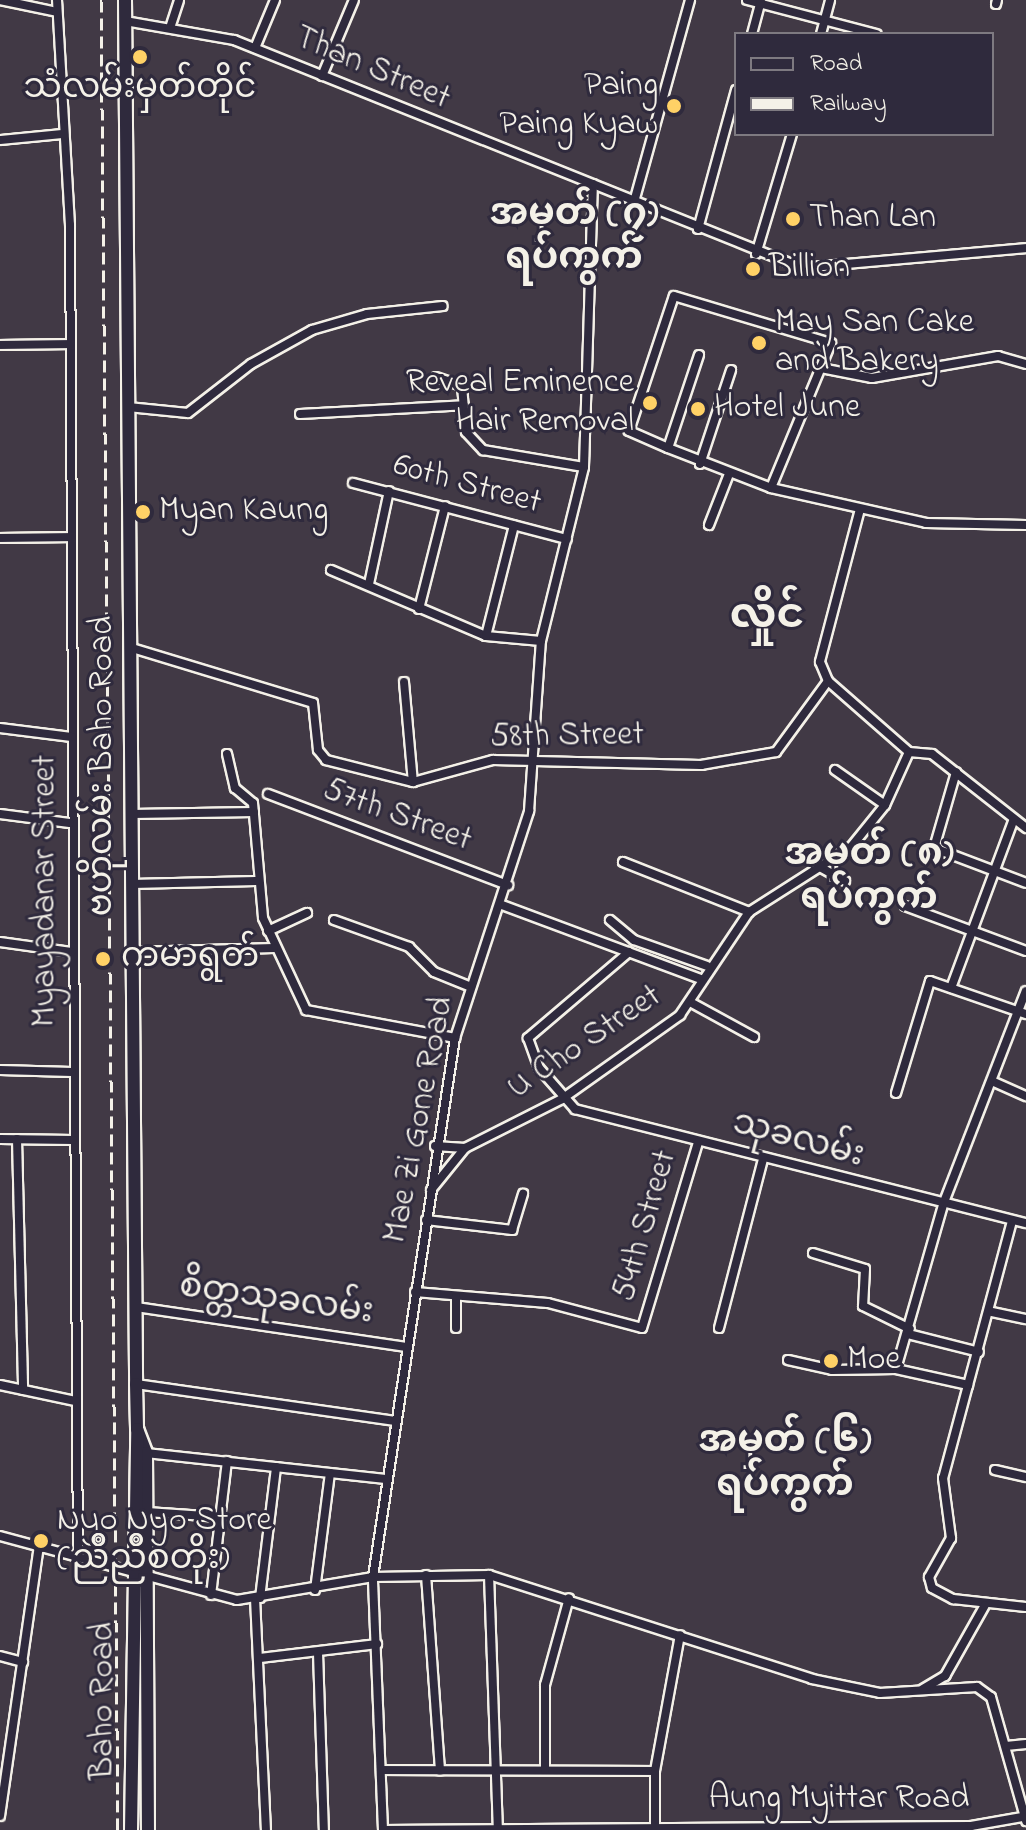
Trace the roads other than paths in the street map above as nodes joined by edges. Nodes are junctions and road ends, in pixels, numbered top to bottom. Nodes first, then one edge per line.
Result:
1 (0, 0) edge
2 (57, 0) edge
3 (125, 0) edge
4 (179, 0) edge
5 (275, 0) edge
6 (354, 0) edge
7 (690, 0) edge
8 (747, 0) edge
9 (830, 0) edge
10 (12, 1) edge
11 (761, 2) edge
12 (57, 12) junction
13 (825, 19) junction
14 (125, 21) junction
15 (170, 28) junction
16 (753, 32) edge
17 (822, 32) edge
18 (870, 32) edge
19 (255, 48) junction
20 (322, 76) junction
21 (734, 97) edge
22 (61, 134) junction
23 (791, 136) edge
24 (0, 140) edge
25 (593, 184) junction
26 (634, 202) junction
27 (698, 229) junction
28 (1026, 248) edge
29 (756, 254) junction
30 (443, 306) dead end
31 (70, 344) junction
32 (0, 345) edge
33 (699, 355) dead end
34 (1026, 364) edge
35 (821, 368) junction
36 (731, 370) dead end
37 (436, 377) dead end
38 (464, 405) junction
39 (128, 407) junction
40 (300, 414) dead end
41 (668, 448) junction
42 (700, 464) junction
43 (584, 467) junction
44 (729, 474) junction
45 (353, 483) dead end
46 (771, 488) junction
47 (389, 491) junction
48 (445, 506) junction
49 (860, 509) junction
50 (514, 525) junction
51 (709, 525) dead end
52 (1026, 525) edge
53 (72, 537) junction
54 (0, 538) edge
55 (567, 539) junction
56 (331, 570) dead end
57 (369, 584) junction
58 (419, 609) junction
59 (486, 636) junction
60 (541, 641) junction
61 (132, 648) junction
62 (828, 681) junction
63 (404, 682) dead end
64 (0, 728) edge
65 (71, 737) junction
66 (909, 752) junction
67 (227, 754) dead end
68 (527, 758) junction
69 (835, 770) dead end
70 (956, 772) junction
71 (413, 782) junction
72 (268, 794) dead end
73 (885, 805) junction
74 (254, 812) junction
75 (0, 814) edge
76 (132, 814) junction
77 (1014, 819) junction
78 (69, 823) junction
79 (1026, 828) edge
80 (623, 862) dead end
81 (818, 866) junction
82 (991, 868) junction
83 (256, 881) junction
84 (845, 881) dead end
85 (1026, 883) edge
86 (132, 884) junction
87 (508, 885) junction
88 (502, 905) junction
89 (905, 906) dead end
90 (749, 912) junction
91 (307, 913) dead end
92 (334, 920) dead end
93 (610, 920) dead end
94 (268, 931) junction
95 (971, 932) junction
96 (0, 942) edge
97 (274, 948) junction
98 (1026, 951) edge
99 (71, 952) junction
100 (133, 952) junction
101 (629, 952) junction
102 (707, 966) junction
103 (701, 979) junction
104 (471, 987) junction
105 (951, 988) junction
106 (1026, 991) edge
107 (690, 1002) junction
108 (1023, 1013) edge
109 (754, 1037) dead end
110 (455, 1038) junction
111 (0, 1070) edge
112 (72, 1072) junction
113 (994, 1082) junction
114 (896, 1093) dead end
115 (1026, 1096) edge
116 (562, 1099) junction
117 (0, 1139) edge
118 (17, 1139) junction
119 (73, 1140) junction
120 (698, 1142) junction
121 (435, 1146) junction
122 (465, 1148) junction
123 (763, 1159) junction
124 (431, 1190) junction
125 (523, 1194) dead end
126 (944, 1202) junction
127 (426, 1220) junction
128 (1012, 1221) junction
129 (1026, 1223) edge
130 (813, 1253) dead end
131 (415, 1292) junction
132 (456, 1297) junction
133 (136, 1307) junction
134 (992, 1312) junction
135 (1026, 1319) edge
136 (456, 1328) dead end
137 (719, 1328) dead end
138 (909, 1332) junction
139 (408, 1347) junction
140 (979, 1352) junction
141 (788, 1360) dead end
142 (896, 1369) junction
143 (136, 1384) junction
144 (0, 1385) edge
145 (968, 1385) junction
146 (23, 1390) junction
147 (75, 1401) junction
148 (395, 1421) junction
149 (137, 1429) junction
150 (146, 1453) junction
151 (227, 1461) junction
152 (276, 1467) junction
153 (995, 1470) dead end
154 (330, 1473) junction
155 (1026, 1477) edge
156 (386, 1479) junction
157 (147, 1512) junction
158 (220, 1517) junction
159 (0, 1536) edge
160 (39, 1546) junction
161 (78, 1557) junction
162 (132, 1573) junction
163 (426, 1575) junction
164 (489, 1575) junction
165 (148, 1577) junction
166 (373, 1577) junction
167 (315, 1590) junction
168 (211, 1595) junction
169 (257, 1598) junction
170 (569, 1598) junction
171 (985, 1605) junction
172 (1026, 1607) edge
173 (680, 1635) junction
174 (377, 1644) junction
175 (318, 1653) junction
176 (0, 1656) edge
177 (260, 1658) junction
178 (23, 1662) junction
179 (920, 1690) junction
180 (1026, 1744) edge
181 (1006, 1746) junction
182 (381, 1770) junction
183 (440, 1770) junction
184 (497, 1770) junction
185 (545, 1770) junction
186 (655, 1771) junction
187 (1021, 1795) edge
188 (1, 1800) edge
189 (0, 1816) edge
190 (1024, 1819) edge
191 (761, 1827) edge
192 (815, 1827) edge
193 (920, 1827) edge
194 (655, 1828) edge
195 (709, 1828) edge
196 (869, 1828) edge
197 (971, 1828) edge
198 (498, 1829) edge
199 (131, 1830) edge
200 (148, 1830) edge
201 (266, 1830) edge
202 (324, 1830) edge
203 (383, 1830) edge

1 - 10 street
2 - 12 street, Myayadanar Street
3 - 14 main road, ဗဟိုလမ်း Baho Road
4 - 15 street
5 - 19 street
6 - 20 street
7 - 26 street
8 - 11 street
9 - 13 street
10 - 12 street
11 - 13 street
11 - 16 street
12 - 22 street, Myayadanar Street
13 - 17 street
13 - 18 street
14 - 15 street, Than Street
14 - 39 main road, ဗဟိုလမ်း Baho Road
15 - 19 street, Than Street
19 - 20 street, Than Street
20 - 25 street, Than Street
21 - 27 street
22 - 24 street
22 - 31 street, Myayadanar Street
23 - 29 street
25 - 26 street, Than Street
25 - 43 street, Mae Zi Gone Road
26 - 27 street, Than Street
27 - 29 street, Than Street
28 - 29 street, Than Street
30 - 39 street
31 - 32 street
31 - 53 street, Myayadanar Street
33 - 41 street
34 - 35 street
35 - 41 street
35 - 46 street
36 - 42 street
37 - 38 street
38 - 40 street
38 - 43 street
39 - 61 main road, ဗဟိုလမ်း Baho Road
41 - 42 street
42 - 44 street
43 - 55 street, Mae Zi Gone Road
44 - 46 street
44 - 51 street
45 - 47 street, 60th Street
46 - 49 street
47 - 48 street, 60th Street
47 - 57 street
48 - 50 street, 60th Street
48 - 58 street
49 - 52 street
49 - 62 street
50 - 55 street, 60th Street
50 - 59 street
53 - 54 street
53 - 65 street, Myayadanar Street
55 - 60 street, Mae Zi Gone Road
56 - 57 street
57 - 58 street
58 - 59 street
59 - 60 street
60 - 68 street, Mae Zi Gone Road
61 - 71 street, 58th Street
61 - 76 main road, ဗဟိုလမ်း Baho Road
62 - 66 street
62 - 68 street, 58th Street
63 - 71 street
64 - 65 street
65 - 78 street, Myayadanar Street
66 - 70 street
66 - 73 street, U Cho Street
67 - 74 street
68 - 71 street, 58th Street
68 - 87 street, Mae Zi Gone Road
69 - 73 street
70 - 77 street
70 - 82 street
72 - 87 street, 57th Street
73 - 81 street, U Cho Street
74 - 76 street
74 - 83 street
75 - 78 street
76 - 86 main road, ဗဟိုလမ်း Baho Road
77 - 79 street
77 - 82 street
78 - 99 street, Myayadanar Street
80 - 90 street
81 - 84 street
81 - 90 street, U Cho Street
82 - 85 street
82 - 95 street
83 - 86 street
83 - 94 street
86 - 100 main road, ဗဟိုလမ်း Baho Road
87 - 88 street, Mae Zi Gone Road
88 - 101 street
88 - 104 street, Mae Zi Gone Road
89 - 95 street
90 - 102 street, U Cho Street
91 - 94 street
92 - 104 street
93 - 102 street
94 - 97 street
95 - 98 street
95 - 105 street
96 - 99 street
97 - 100 street
97 - 110 street
99 - 112 street, Myayadanar Street
100 - 133 main road, ဗဟိုလမ်း Baho Road
101 - 103 street
101 - 116 street
102 - 103 street, U Cho Street
103 - 107 street, U Cho Street
104 - 110 street, Mae Zi Gone Road
105 - 108 street
105 - 114 street
106 - 108 street
107 - 109 street
107 - 116 street, U Cho Street
108 - 113 street
110 - 121 street, Mae Zi Gone Road
111 - 112 street
112 - 119 street, Myayadanar Street
113 - 115 street
113 - 126 street
116 - 120 street, သုခလမ်း
116 - 122 street, U Cho Street
117 - 118 street
118 - 119 street
118 - 146 street
119 - 147 street, Myayadanar Street
120 - 123 street, သုခလမ်း
120 - 132 street, 54th Street
121 - 122 street
121 - 124 street, Mae Zi Gone Road
122 - 124 street, U Cho Street
123 - 126 street, သုခလမ်း
123 - 137 street
124 - 127 street, Mae Zi Gone Road
125 - 127 street
126 - 128 street, သုခလမ်း
126 - 138 street
127 - 131 street, Mae Zi Gone Road
128 - 129 street, သုခလမ်း
128 - 134 street
130 - 138 street
131 - 132 street
131 - 139 street, Mae Zi Gone Road
132 - 136 street
133 - 139 street, စိတ္တသုခလမ်း
133 - 143 main road, ဗဟိုလမ်း Baho Road
134 - 135 street
134 - 140 street
138 - 140 street
138 - 142 street
139 - 148 street, Mae Zi Gone Road
140 - 145 street
141 - 142 street
142 - 145 street
143 - 148 street
143 - 149 main road, ဗဟိုလမ်း Baho Road
144 - 146 street
145 - 171 street
146 - 147 street
147 - 161 street, Myayadanar Street
148 - 156 street, Mae Zi Gone Road
149 - 150 main road, ဗဟိုလမ်း Baho Road
149 - 162 main road, Baho Road
150 - 151 street
150 - 157 main road, ဗဟိုလမ်း Baho Road
151 - 152 street
151 - 158 street
152 - 154 street
152 - 169 street
153 - 155 street
154 - 156 street
154 - 167 street
156 - 166 street, Mae Zi Gone Road
157 - 158 street
157 - 165 main road, ဗဟိုလမ်း Baho Road
158 - 168 street
159 - 160 street
160 - 161 street
160 - 178 street
161 - 162 street
162 - 165 street
162 - 199 main road, Baho Road
163 - 164 street
163 - 166 street
163 - 183 street
164 - 170 street
164 - 184 street
165 - 168 street
165 - 200 main road, ဗဟိုလမ်း Baho Road
166 - 167 street
166 - 174 street, Mae Zi Gone Road
167 - 169 street
168 - 169 street
169 - 177 street
170 - 173 street
170 - 185 street
171 - 172 street
171 - 179 street
173 - 179 street
173 - 186 street
174 - 175 street
174 - 182 street, Mae Zi Gone Road
175 - 177 street
175 - 202 street
176 - 178 street
177 - 201 street
178 - 188 street
179 - 181 street
180 - 181 street
181 - 187 street
182 - 183 street
182 - 203 street, Mae Zi Gone Road
183 - 184 street
184 - 185 street
184 - 198 street
185 - 186 street
186 - 194 street
187 - 190 street
188 - 189 street
190 - 197 street, Aung Myittar Road
191 - 192 street, Aung Myittar Road
191 - 195 street, Aung Myittar Road
192 - 196 street, Aung Myittar Road
193 - 196 street, Aung Myittar Road
193 - 197 street, Aung Myittar Road
194 - 195 street, Aung Myittar Road
194 - 198 street, Aung Myittar Road
198 - 203 street, Aung Myittar Road

